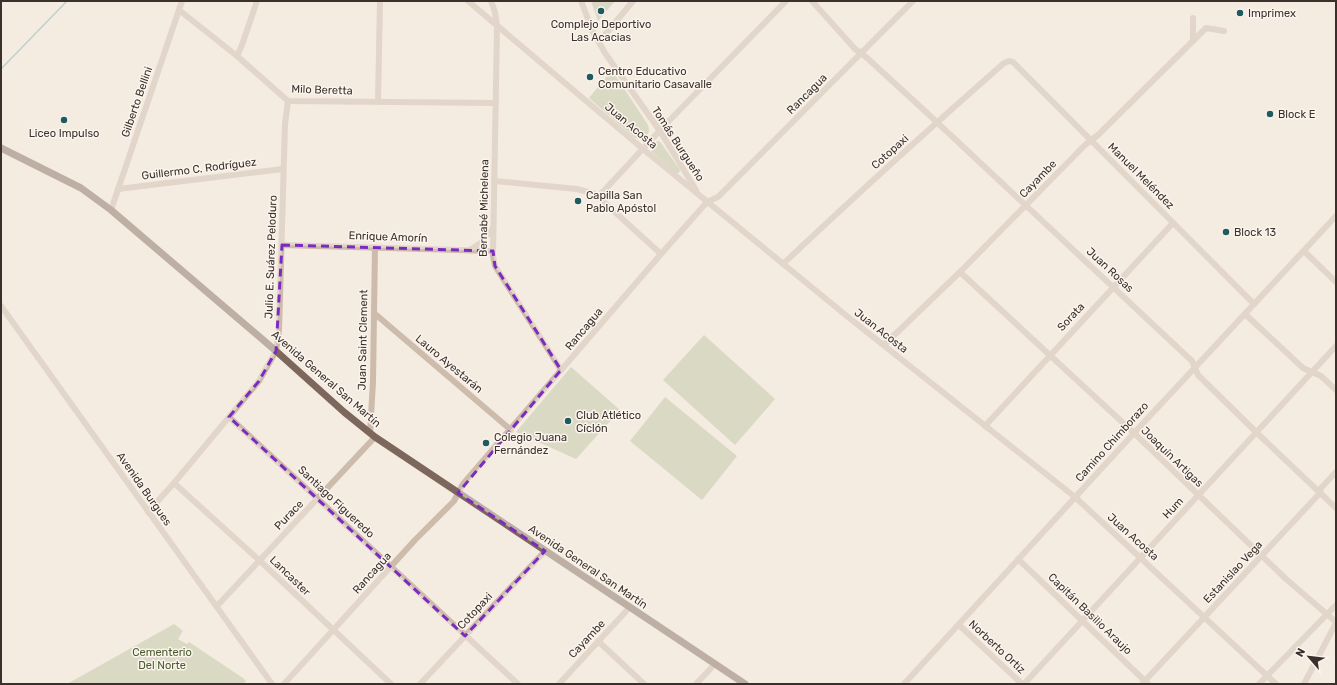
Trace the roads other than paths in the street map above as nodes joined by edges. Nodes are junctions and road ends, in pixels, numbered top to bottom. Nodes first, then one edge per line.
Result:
1 (182, 1) edge
2 (258, 1) edge
3 (380, 1) edge
4 (468, 1) edge
5 (491, 1) edge
6 (581, 1) edge
7 (633, 1) edge
8 (786, 1) edge
9 (812, 1) edge
10 (913, 1) edge
11 (179, 10) junction
12 (1193, 18) dead end
13 (498, 26) junction
14 (1224, 31) dead end
15 (1192, 41) junction
16 (599, 42) junction
17 (861, 54) junction
18 (237, 56) junction
19 (1013, 62) joint
20 (288, 101) junction
21 (378, 101) junction
22 (496, 103) junction
23 (937, 122) junction
24 (660, 131) junction
25 (1091, 140) junction
26 (1, 148) edge
27 (643, 149) junction
28 (284, 169) junction
29 (494, 181) junction
30 (118, 189) junction
31 (698, 194) junction
32 (599, 196) junction
33 (707, 202) junction
34 (1026, 205) junction
35 (111, 210) junction
36 (1336, 216) edge
37 (1173, 223) junction
38 (494, 228) junction
39 (282, 245) junction
40 (375, 247) junction
41 (470, 250) junction
42 (493, 250) junction
43 (1304, 251) junction
44 (661, 254) junction
45 (783, 264) junction
46 (960, 272) junction
47 (1336, 282) edge
48 (1113, 286) junction
49 (1254, 304) junction
50 (1, 306) edge
51 (374, 313) junction
52 (1245, 314) junction
53 (884, 345) junction
54 (1336, 346) edge
55 (276, 351) junction
56 (1050, 355) junction
57 (1195, 367) junction
58 (561, 370) junction
59 (1312, 372) junction
60 (1336, 390) edge
61 (229, 417) junction
62 (985, 426) junction
63 (511, 430) junction
64 (1256, 432) junction
65 (1134, 433) junction
66 (373, 435) junction
67 (1336, 472) edge
68 (174, 483) junction
69 (458, 493) junction
70 (1320, 493) junction
71 (1198, 496) junction
72 (1075, 498) junction
73 (318, 499) junction
74 (1336, 508) edge
75 (148, 512) junction
76 (545, 551) junction
77 (1262, 556) junction
78 (1141, 557) junction
79 (1018, 559) junction
80 (259, 560) junction
81 (391, 567) junction
82 (1336, 605) edge
83 (217, 606) junction
84 (629, 608) junction
85 (1327, 615) junction
86 (1205, 617) junction
87 (1082, 621) junction
88 (1336, 623) edge
89 (959, 625) junction
90 (333, 630) junction
91 (465, 636) junction
92 (598, 641) junction
93 (715, 664) junction
94 (1267, 675) junction
95 (1145, 683) edge
96 (272, 684) edge
97 (284, 684) edge
98 (391, 684) edge
99 (420, 684) edge
100 (518, 684) edge
101 (559, 684) edge
102 (644, 684) edge
103 (696, 684) edge
104 (745, 684) edge
105 (904, 684) edge
106 (1023, 684) edge
107 (1259, 684) edge
108 (1276, 684) edge
109 (1304, 684) edge

1 - 11 street, Gilberto Bellini
2 - 18 street
3 - 21 street
4 - 13 street, Juan Acosta
5 - 13 street, Bernabé Michelena
6 - 16 street, Tomás Burgueño
7 - 16 street
8 - 24 street
9 - 17 street, Juan Rosas
10 - 17 street, Rancagua
11 - 18 street, Milo Beretta
11 - 30 street, Gilberto Bellini
12 - 15 street
13 - 22 street, Bernabé Michelena
13 - 27 street, Juan Acosta
14 - 15 street, Cayambe
15 - 25 street, Cayambe
16 - 24 street, Tomás Burgueño
17 - 23 street, Juan Rosas
17 - 33 street, Rancagua
18 - 20 street, Milo Beretta
19 - 23 street, Cotopaxi
19 - 25 street, Manuel Meléndez
20 - 21 street, Milo Beretta
20 - 28 street, Julio E. Suárez Peloduro
21 - 22 street, Milo Beretta
22 - 29 street, Bernabé Michelena
23 - 34 street, Juan Rosas
23 - 45 street, Cotopaxi
24 - 27 street
24 - 31 street, Tomás Burgueño
25 - 34 street, Cayambe
25 - 37 street, Manuel Meléndez
26 - 35 main road, Avenida General San Martín
27 - 31 street, Juan Acosta
27 - 32 street
28 - 30 street, Guillermo C. Rodríguez
28 - 39 street, Julio E. Suárez Peloduro
29 - 32 street
29 - 38 street, Bernabé Michelena
30 - 35 street, Gilberto Bellini
31 - 33 street, Juan Acosta
32 - 44 street
33 - 44 street, Rancagua
33 - 45 street, Juan Acosta
34 - 46 street, Cayambe
34 - 48 street, Juan Rosas
35 - 55 main road, Avenida General San Martín
36 - 43 street, Camino Chimborazo
37 - 48 street, Sorata
37 - 49 street, Manuel Meléndez
38 - 41 street
38 - 42 street, Bernabé Michelena
39 - 40 street, Enrique Amorín
39 - 55 street, Julio E. Suárez Peloduro
40 - 41 street, Enrique Amorín
40 - 51 street, Juan Saint Clement
41 - 42 street, Enrique Amorín
42 - 58 street, Bernabé Michelena
43 - 47 street
43 - 49 street, Camino Chimborazo
44 - 58 street, Rancagua
45 - 53 street, Juan Acosta
46 - 53 street, Cayambe
46 - 56 street, Joaquín Artigas
48 - 56 street, Sorata
48 - 57 street, Juan Rosas
49 - 52 street, Camino Chimborazo
50 - 75 street, Avenida Burgues
51 - 63 street, Lauro Ayestarán
51 - 66 street, Juan Saint Clement
52 - 57 street, Camino Chimborazo
52 - 59 street
53 - 62 street, Juan Acosta
54 - 59 street, Hum
55 - 61 street, Julio E. Suárez Peloduro
55 - 66 main road, Avenida General San Martín
56 - 62 street, Sorata
56 - 65 street, Joaquín Artigas
57 - 64 street, Juan Rosas
57 - 65 street, Camino Chimborazo
58 - 63 street, Rancagua
59 - 60 street
59 - 64 street, Hum
61 - 68 street, Julio E. Suárez Peloduro
61 - 73 street, Santiago Figueredo
62 - 72 street, Juan Acosta
63 - 69 street, Rancagua
64 - 70 street, Juan Rosas
64 - 71 street, Hum
65 - 71 street, Joaquín Artigas
65 - 72 street, Camino Chimborazo
66 - 69 main road, Avenida General San Martín
66 - 73 street, Purace
67 - 70 street, Estanislao Vega
68 - 75 street, Julio E. Suárez Peloduro
68 - 80 street, Lancaster
69 - 76 main road, Avenida General San Martín
69 - 81 street, Rancagua
70 - 74 street, Juan Rosas
70 - 77 street, Estanislao Vega
71 - 77 street, Joaquín Artigas
71 - 78 street, Hum
72 - 78 street, Juan Acosta
72 - 79 street, Camino Chimborazo
73 - 80 street, Purace
73 - 81 street, Santiago Figueredo
75 - 83 street, Avenida Burgues
76 - 84 main road, Avenida General San Martín
76 - 91 street, Cotopaxi
77 - 85 street, Joaquín Artigas
77 - 86 street, Estanislao Vega
78 - 86 street, Juan Acosta
78 - 87 street, Hum
79 - 87 street, Capitán Basilio Araujo
79 - 89 street, Camino Chimborazo
80 - 83 street, Purace
80 - 90 street, Lancaster
81 - 90 street, Rancagua
81 - 91 street, Santiago Figueredo
82 - 85 street
83 - 96 street, Avenida Burgues
84 - 92 street, Cayambe
84 - 93 main road, Avenida General San Martín
85 - 88 street, Joaquín Artigas
85 - 94 street
86 - 94 street, Juan Acosta
86 - 95 street, Estanislao Vega
87 - 95 street, Capitán Basilio Araujo
87 - 106 street, Hum
88 - 109 street
89 - 105 street, Camino Chimborazo
89 - 106 street, Norberto Ortiz
90 - 97 street, Rancagua
90 - 98 street, Lancaster
91 - 99 street, Cotopaxi
91 - 100 street, Santiago Figueredo
92 - 101 street, Cayambe
92 - 102 street
93 - 103 street
93 - 104 main road, Avenida General San Martín
94 - 107 street
94 - 108 street, Juan Acosta

